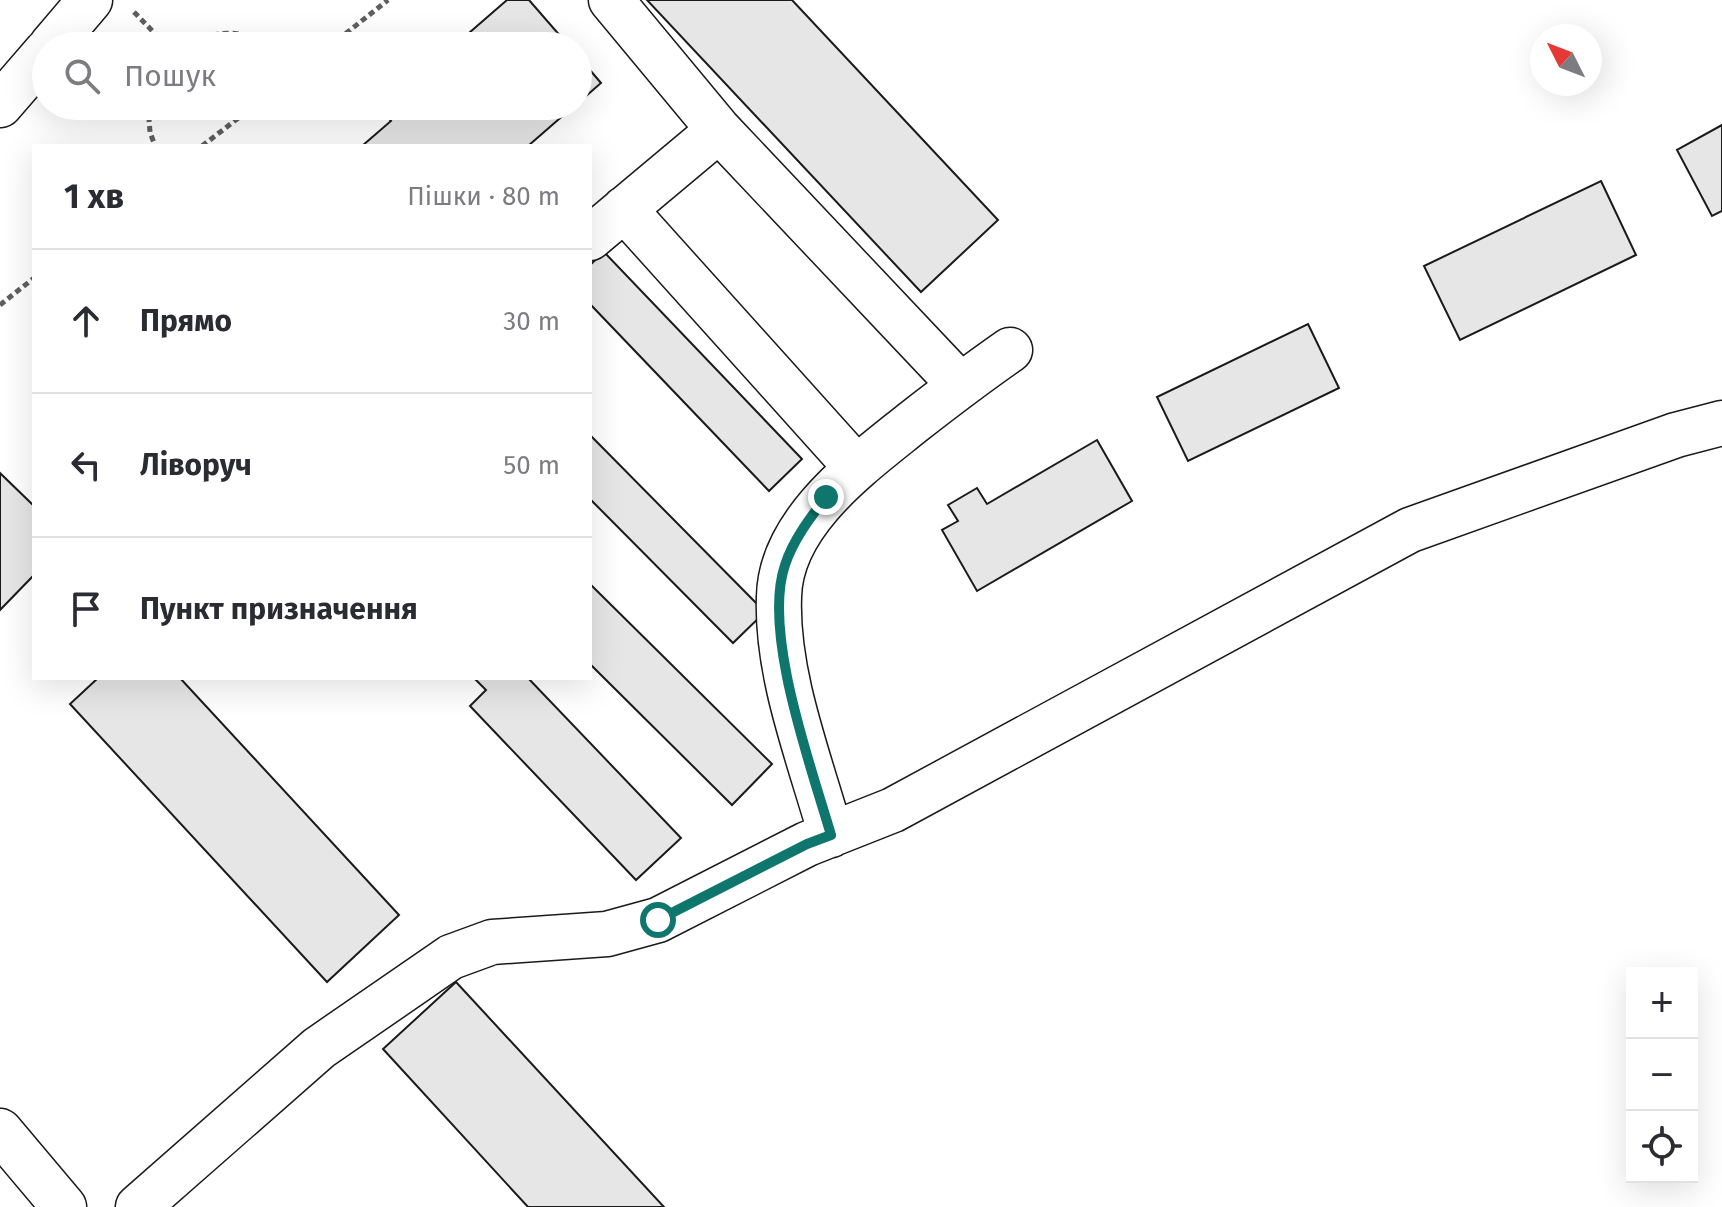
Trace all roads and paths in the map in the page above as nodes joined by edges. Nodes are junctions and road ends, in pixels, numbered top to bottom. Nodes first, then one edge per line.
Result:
1 (90, 0) edge
2 (388, 0) edge
3 (611, 0) edge
4 (134, 12) dead end
5 (63, 32) edge
6 (153, 32) edge
7 (348, 32) edge
8 (32, 68) edge
9 (0, 105) edge
10 (149, 120) edge
11 (235, 121) edge
12 (719, 130) junction
13 (154, 144) edge
14 (205, 144) edge
15 (624, 209) junction
16 (592, 236) edge
17 (32, 280) edge
18 (0, 305) edge
19 (1010, 350) dead end
20 (960, 385) junction
21 (1722, 423) edge
22 (856, 467) junction
23 (831, 835) junction
24 (0, 1131) edge
25 (64, 1207) edge
26 (138, 1207) edge

1 - 5 street
2 - 7 path
3 - 12 street
4 - 6 path
8 - 9 street
10 - 13 path
11 - 14 path
12 - 15 street
12 - 20 street
15 - 16 street
15 - 22 street
17 - 18 path
19 - 20 street
20 - 22 street
21 - 23 street
22 - 23 street
23 - 26 street
24 - 25 street

